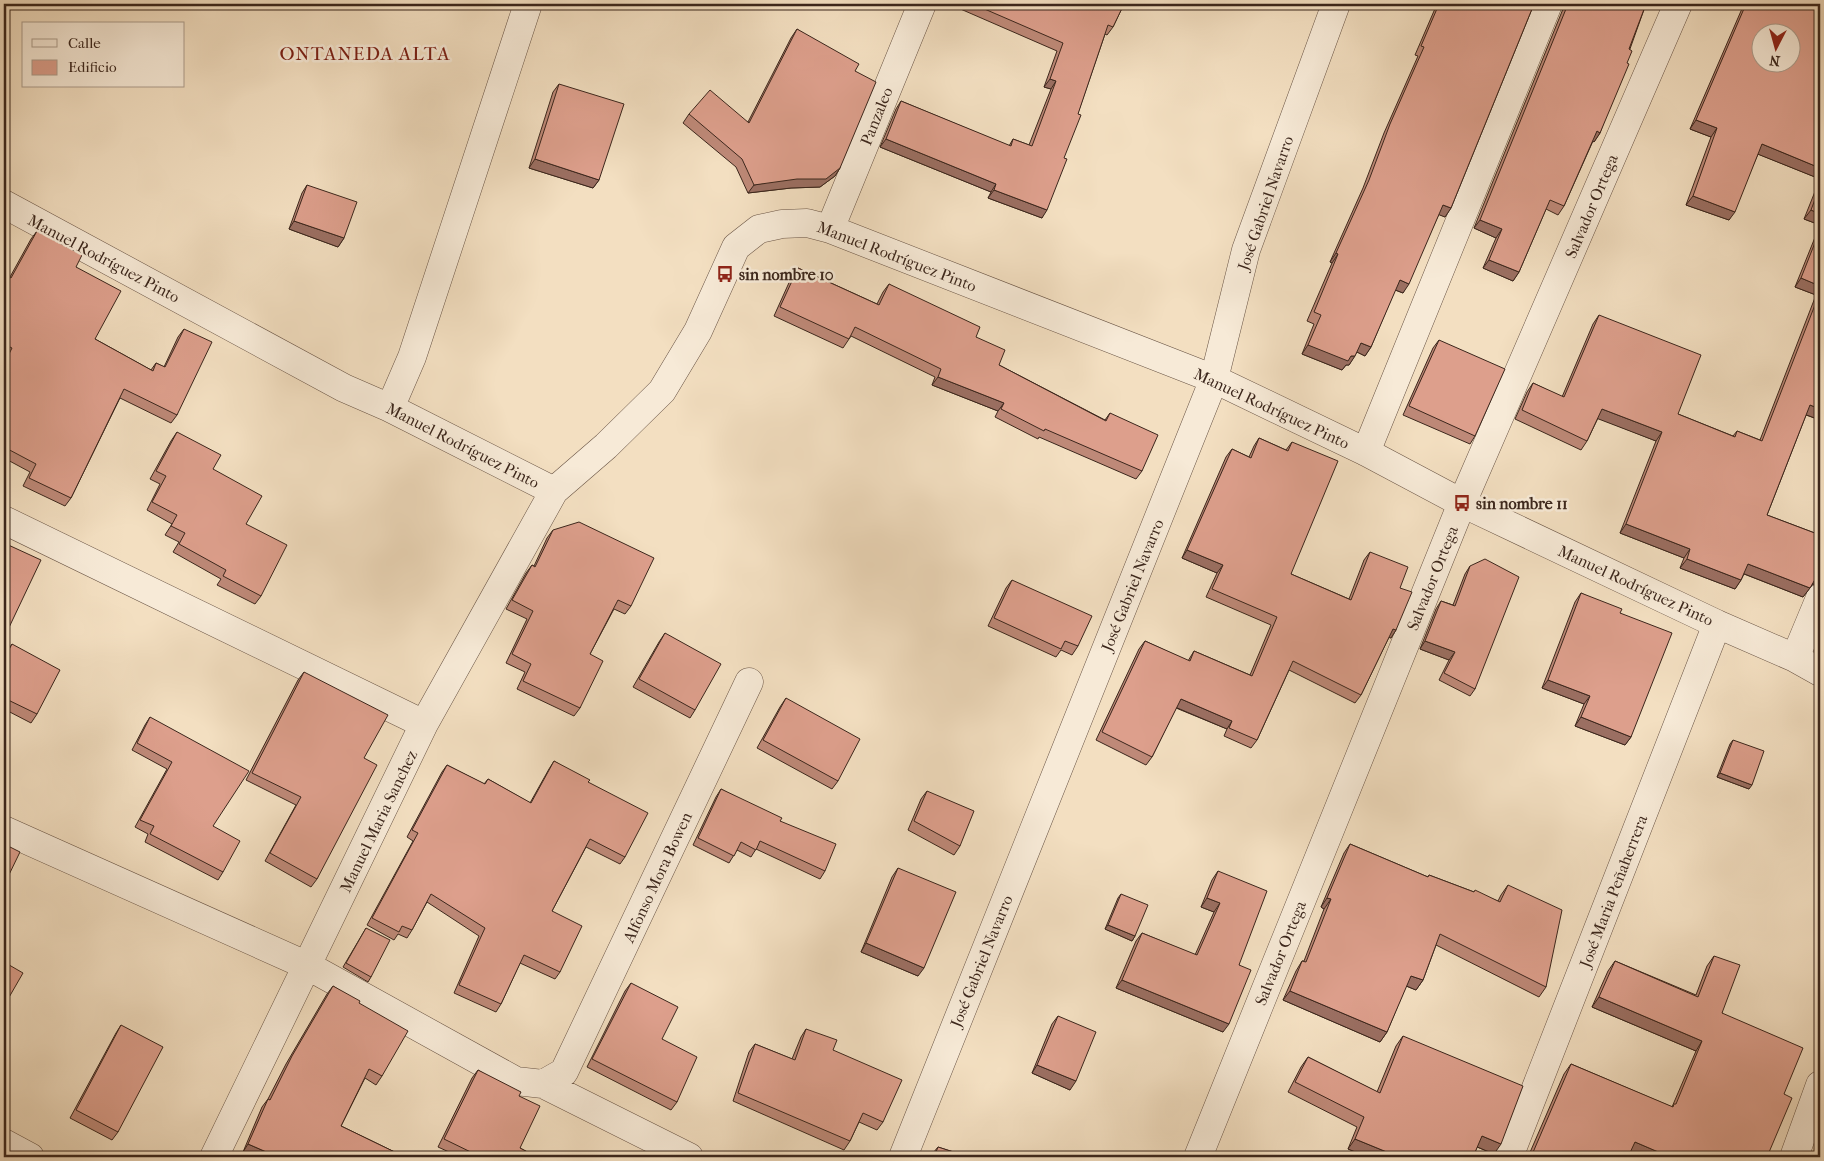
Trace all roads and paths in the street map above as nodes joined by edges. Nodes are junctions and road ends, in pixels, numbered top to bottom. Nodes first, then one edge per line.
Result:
1 (528, 4) edge
2 (922, 4) edge
3 (1336, 4) edge
4 (1548, 4) edge
5 (1678, 4) edge
6 (4, 204) edge
7 (830, 229) junction
8 (1214, 380) junction
9 (390, 408) junction
10 (1366, 452) junction
11 (554, 491) junction
12 (1462, 503) junction
13 (4, 520) edge
14 (1820, 598) edge
15 (1717, 624) junction
16 (1795, 658) junction
17 (1820, 672) edge
18 (749, 682) dead end
19 (424, 724) junction
20 (4, 830) edge
21 (308, 966) junction
22 (553, 1078) junction
23 (1820, 1085) edge
24 (4, 1143) edge
25 (30, 1157) edge
26 (214, 1157) edge
27 (689, 1157) edge
28 (903, 1157) edge
29 (1198, 1157) edge
30 (1509, 1157) edge
31 (1794, 1157) edge

1 - 9 street
2 - 7 street, Panzaleo
3 - 8 street, José Gabriel Navarro
4 - 10 street
5 - 12 street, Salvador Ortega
6 - 9 street, Manuel Rodríguez Pinto
7 - 8 street, Manuel Rodríguez Pinto
7 - 11 street, Manuel Rodríguez Pinto
8 - 10 street, Manuel Rodríguez Pinto
8 - 28 street, José Gabriel Navarro
9 - 11 street, Manuel Rodríguez Pinto
10 - 12 street, Manuel Rodríguez Pinto
11 - 19 street, Manuel Maria Sanchez
12 - 15 street, Manuel Rodríguez Pinto
12 - 29 street, Salvador Ortega
13 - 19 street
14 - 16 street
15 - 16 street, Manuel Rodríguez Pinto
15 - 30 street, José Maria Peñaherrera
16 - 17 street, Manuel Rodríguez Pinto
18 - 22 street, Alfonso Mora Bowen
19 - 21 street, Manuel Maria Sanchez
20 - 21 street
21 - 22 street
21 - 26 street, Manuel Maria Sanchez
22 - 27 street
23 - 31 street
24 - 25 street

